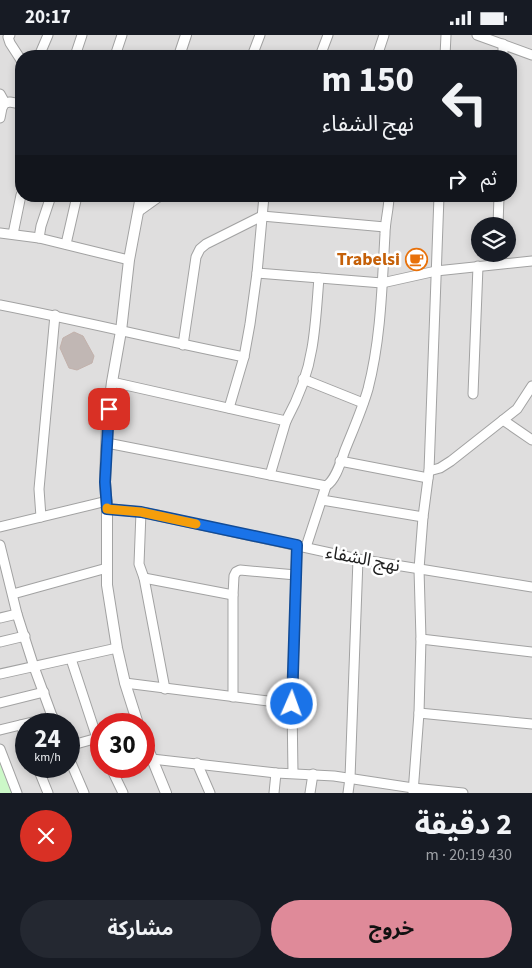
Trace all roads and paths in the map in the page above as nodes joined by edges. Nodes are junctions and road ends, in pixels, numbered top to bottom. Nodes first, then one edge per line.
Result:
1 (10, 35) edge
2 (48, 35) edge
3 (82, 35) edge
4 (122, 35) edge
5 (186, 35) edge
6 (260, 35) edge
7 (328, 35) edge
8 (384, 35) edge
9 (446, 35) edge
10 (477, 35) edge
11 (503, 44) junction
12 (42, 50) edge
13 (77, 50) edge
14 (117, 50) edge
15 (181, 50) edge
16 (254, 50) edge
17 (322, 50) edge
18 (378, 50) edge
19 (445, 50) edge
20 (503, 50) edge
21 (15, 51) edge
22 (532, 55) edge
23 (0, 93) edge
24 (5, 103) junction
25 (15, 103) edge
26 (0, 118) edge
27 (20, 202) edge
28 (49, 202) edge
29 (76, 202) edge
30 (140, 202) edge
31 (152, 202) edge
32 (263, 202) edge
33 (390, 202) edge
34 (439, 202) edge
35 (498, 202) edge
36 (139, 211) junction
37 (262, 216) junction
38 (498, 217) edge
39 (385, 227) junction
40 (0, 233) edge
41 (13, 234) junction
42 (38, 237) junction
43 (66, 245) junction
44 (129, 260) junction
45 (532, 261) edge
46 (496, 264) joint
47 (478, 266) junction
48 (436, 271) junction
49 (257, 273) junction
50 (319, 278) junction
51 (382, 283) junction
52 (0, 305) edge
53 (55, 315) junction
54 (121, 331) junction
55 (183, 345) junction
56 (244, 357) junction
57 (303, 379) junction
58 (112, 382) junction
59 (532, 386) edge
60 (474, 394) dead end
61 (363, 403) junction
62 (229, 408) junction
63 (503, 420) junction
64 (286, 421) junction
65 (532, 440) edge
66 (107, 443) junction
67 (340, 461) junction
68 (270, 475) junction
69 (428, 475) junction
70 (326, 486) junction
71 (322, 500) junction
72 (107, 505) junction
73 (141, 512) junction
74 (41, 517) junction
75 (423, 517) junction
76 (0, 527) edge
77 (0, 545) edge
78 (302, 546) junction
79 (358, 559) junction
80 (107, 568) junction
81 (419, 569) junction
82 (296, 575) junction
83 (144, 578) junction
84 (532, 587) edge
85 (13, 594) junction
86 (233, 595) junction
87 (18, 614) junction
88 (0, 618) edge
89 (24, 636) junction
90 (420, 639) junction
91 (0, 641) edge
92 (117, 648) junction
93 (532, 652) edge
94 (71, 659) junction
95 (34, 667) junction
96 (0, 675) edge
97 (125, 683) junction
98 (165, 689) junction
99 (44, 692) junction
100 (233, 697) junction
101 (0, 703) edge
102 (292, 704) junction
103 (51, 713) edge
104 (90, 713) edge
105 (135, 713) edge
106 (419, 713) junction
107 (532, 724) edge
108 (15, 726) edge
109 (0, 730) edge
110 (0, 749) edge
111 (155, 759) edge
112 (198, 763) junction
113 (155, 766) edge
114 (276, 773) junction
115 (292, 773) junction
116 (313, 774) junction
117 (42, 778) edge
118 (78, 778) edge
119 (116, 778) edge
120 (350, 778) junction
121 (413, 790) edge
122 (17, 793) edge
123 (48, 793) edge
124 (84, 793) edge
125 (123, 793) edge
126 (166, 793) edge
127 (210, 793) edge
128 (274, 793) edge
129 (310, 793) edge
130 (348, 793) edge
131 (463, 793) edge

1 - 21 street
2 - 12 street
3 - 13 street
4 - 14 street
5 - 15 street
6 - 16 street
7 - 17 street
8 - 18 street
9 - 19 street
10 - 11 street
11 - 20 street
11 - 22 street
23 - 24 street
24 - 25 street
24 - 26 street
27 - 41 street
28 - 42 street
29 - 43 street
30 - 36 street
31 - 36 street
32 - 37 street
33 - 39 street
34 - 48 street
35 - 38 street
36 - 44 street
37 - 39 street
37 - 49 street
37 - 55 street
39 - 51 street
40 - 41 street
41 - 42 street
42 - 43 street
43 - 44 street
44 - 54 street
45 - 46 street
46 - 47 street
47 - 48 street
47 - 60 street
48 - 51 street
48 - 69 street
49 - 50 street
49 - 56 street
50 - 51 street
50 - 57 street
51 - 61 street
52 - 53 street
53 - 54 street
53 - 74 street
54 - 55 street
54 - 58 street
55 - 56 street
56 - 62 street
57 - 61 street
57 - 64 street
58 - 62 street
58 - 66 street
59 - 63 street
61 - 67 street
62 - 64 street
63 - 65 street
63 - 69 street
64 - 68 street
66 - 68 street
66 - 72 street
67 - 69 street
67 - 70 street
68 - 70 street
69 - 75 street
70 - 71 street
71 - 75 street
71 - 78 street
72 - 73 street, نهج الشفاء
72 - 74 street, نهج الشفاء
72 - 80 street
73 - 78 street, نهج الشفاء
73 - 83 street
74 - 76 street, نهج الشفاء
75 - 81 street
77 - 85 street
78 - 79 street, نهج الشفاء
78 - 82 street
79 - 81 street, نهج الشفاء
79 - 120 street
80 - 85 street
80 - 92 street
81 - 84 street, نهج الشفاء
81 - 90 street
82 - 86 street
82 - 102 street
83 - 86 street
83 - 98 street
85 - 87 street
86 - 100 street
87 - 88 street
87 - 89 street
89 - 91 street
89 - 95 street
90 - 93 street
90 - 106 street
92 - 94 street
92 - 97 street
94 - 95 street
94 - 104 street
95 - 96 street
95 - 99 street
97 - 98 street
97 - 105 street
98 - 100 street
99 - 101 street
99 - 103 street
100 - 102 street
102 - 115 street
106 - 107 street
106 - 121 street
108 - 109 street
110 - 122 street
111 - 112 street
112 - 114 street
112 - 127 street
113 - 126 street
114 - 115 street
114 - 128 street
115 - 116 street
116 - 120 street
116 - 129 street
117 - 123 street
118 - 124 street
119 - 125 street
120 - 121 street
120 - 130 street
121 - 131 street

